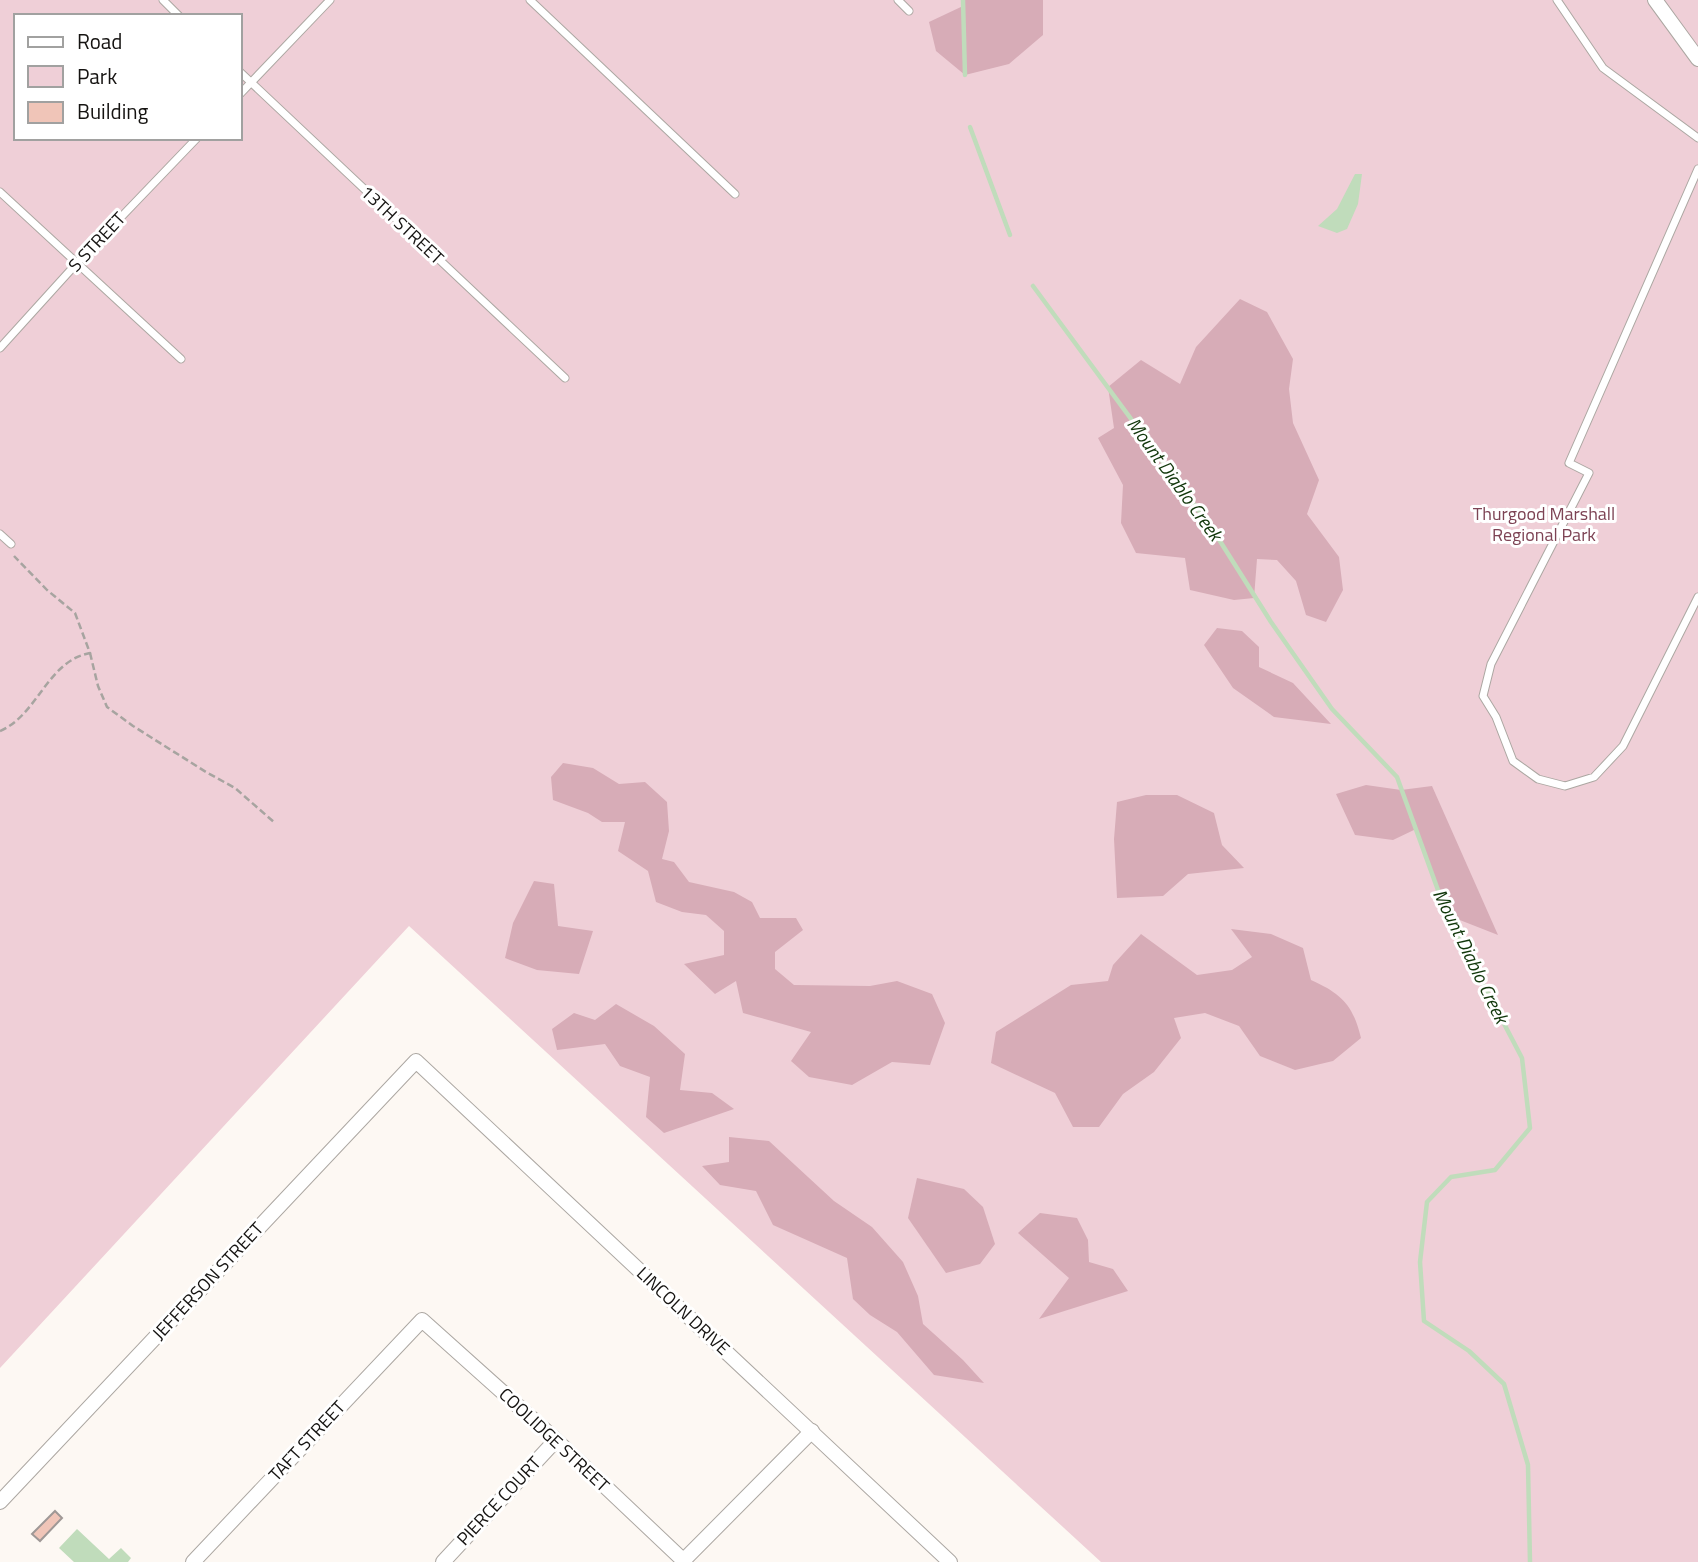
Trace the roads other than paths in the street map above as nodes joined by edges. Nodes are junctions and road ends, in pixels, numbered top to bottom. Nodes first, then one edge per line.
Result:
1 (163, 0) edge
2 (330, 0) edge
3 (530, 0) edge
4 (898, 0) edge
5 (1557, 0) edge
6 (1654, 0) edge
7 (909, 11) dead end
8 (177, 14) edge
9 (1698, 59) edge
10 (242, 74) edge
11 (251, 82) junction
12 (242, 92) edge
13 (1698, 138) edge
14 (195, 140) edge
15 (1698, 169) edge
16 (0, 192) edge
17 (735, 194) dead end
18 (77, 263) junction
19 (0, 348) edge
20 (181, 359) dead end
21 (565, 378) dead end
22 (0, 534) edge
23 (11, 544) road end
24 (1698, 597) edge
25 (416, 1061) joint
26 (422, 1320) joint
27 (811, 1431) junction
28 (556, 1440) junction
29 (0, 1502) edge
30 (193, 1562) edge
31 (443, 1562) edge
32 (683, 1562) edge
33 (950, 1562) edge

1 - 8 lane
2 - 11 lane
3 - 17 lane
4 - 7 lane
5 - 13 lane
6 - 9 street
10 - 11 lane, 13TH STREET
11 - 12 lane
11 - 21 lane, 13TH STREET
14 - 18 lane, S STREET
15 - 24 lane
16 - 18 lane
18 - 19 lane, S STREET
18 - 20 lane
22 - 23 lane
25 - 27 street, LINCOLN DRIVE
25 - 29 street, JEFFERSON STREET
26 - 28 street, COOLIDGE STREET
26 - 30 street, TAFT STREET
27 - 32 street
27 - 33 street, LINCOLN DRIVE
28 - 31 street, PIERCE COURT
28 - 32 street, COOLIDGE STREET

